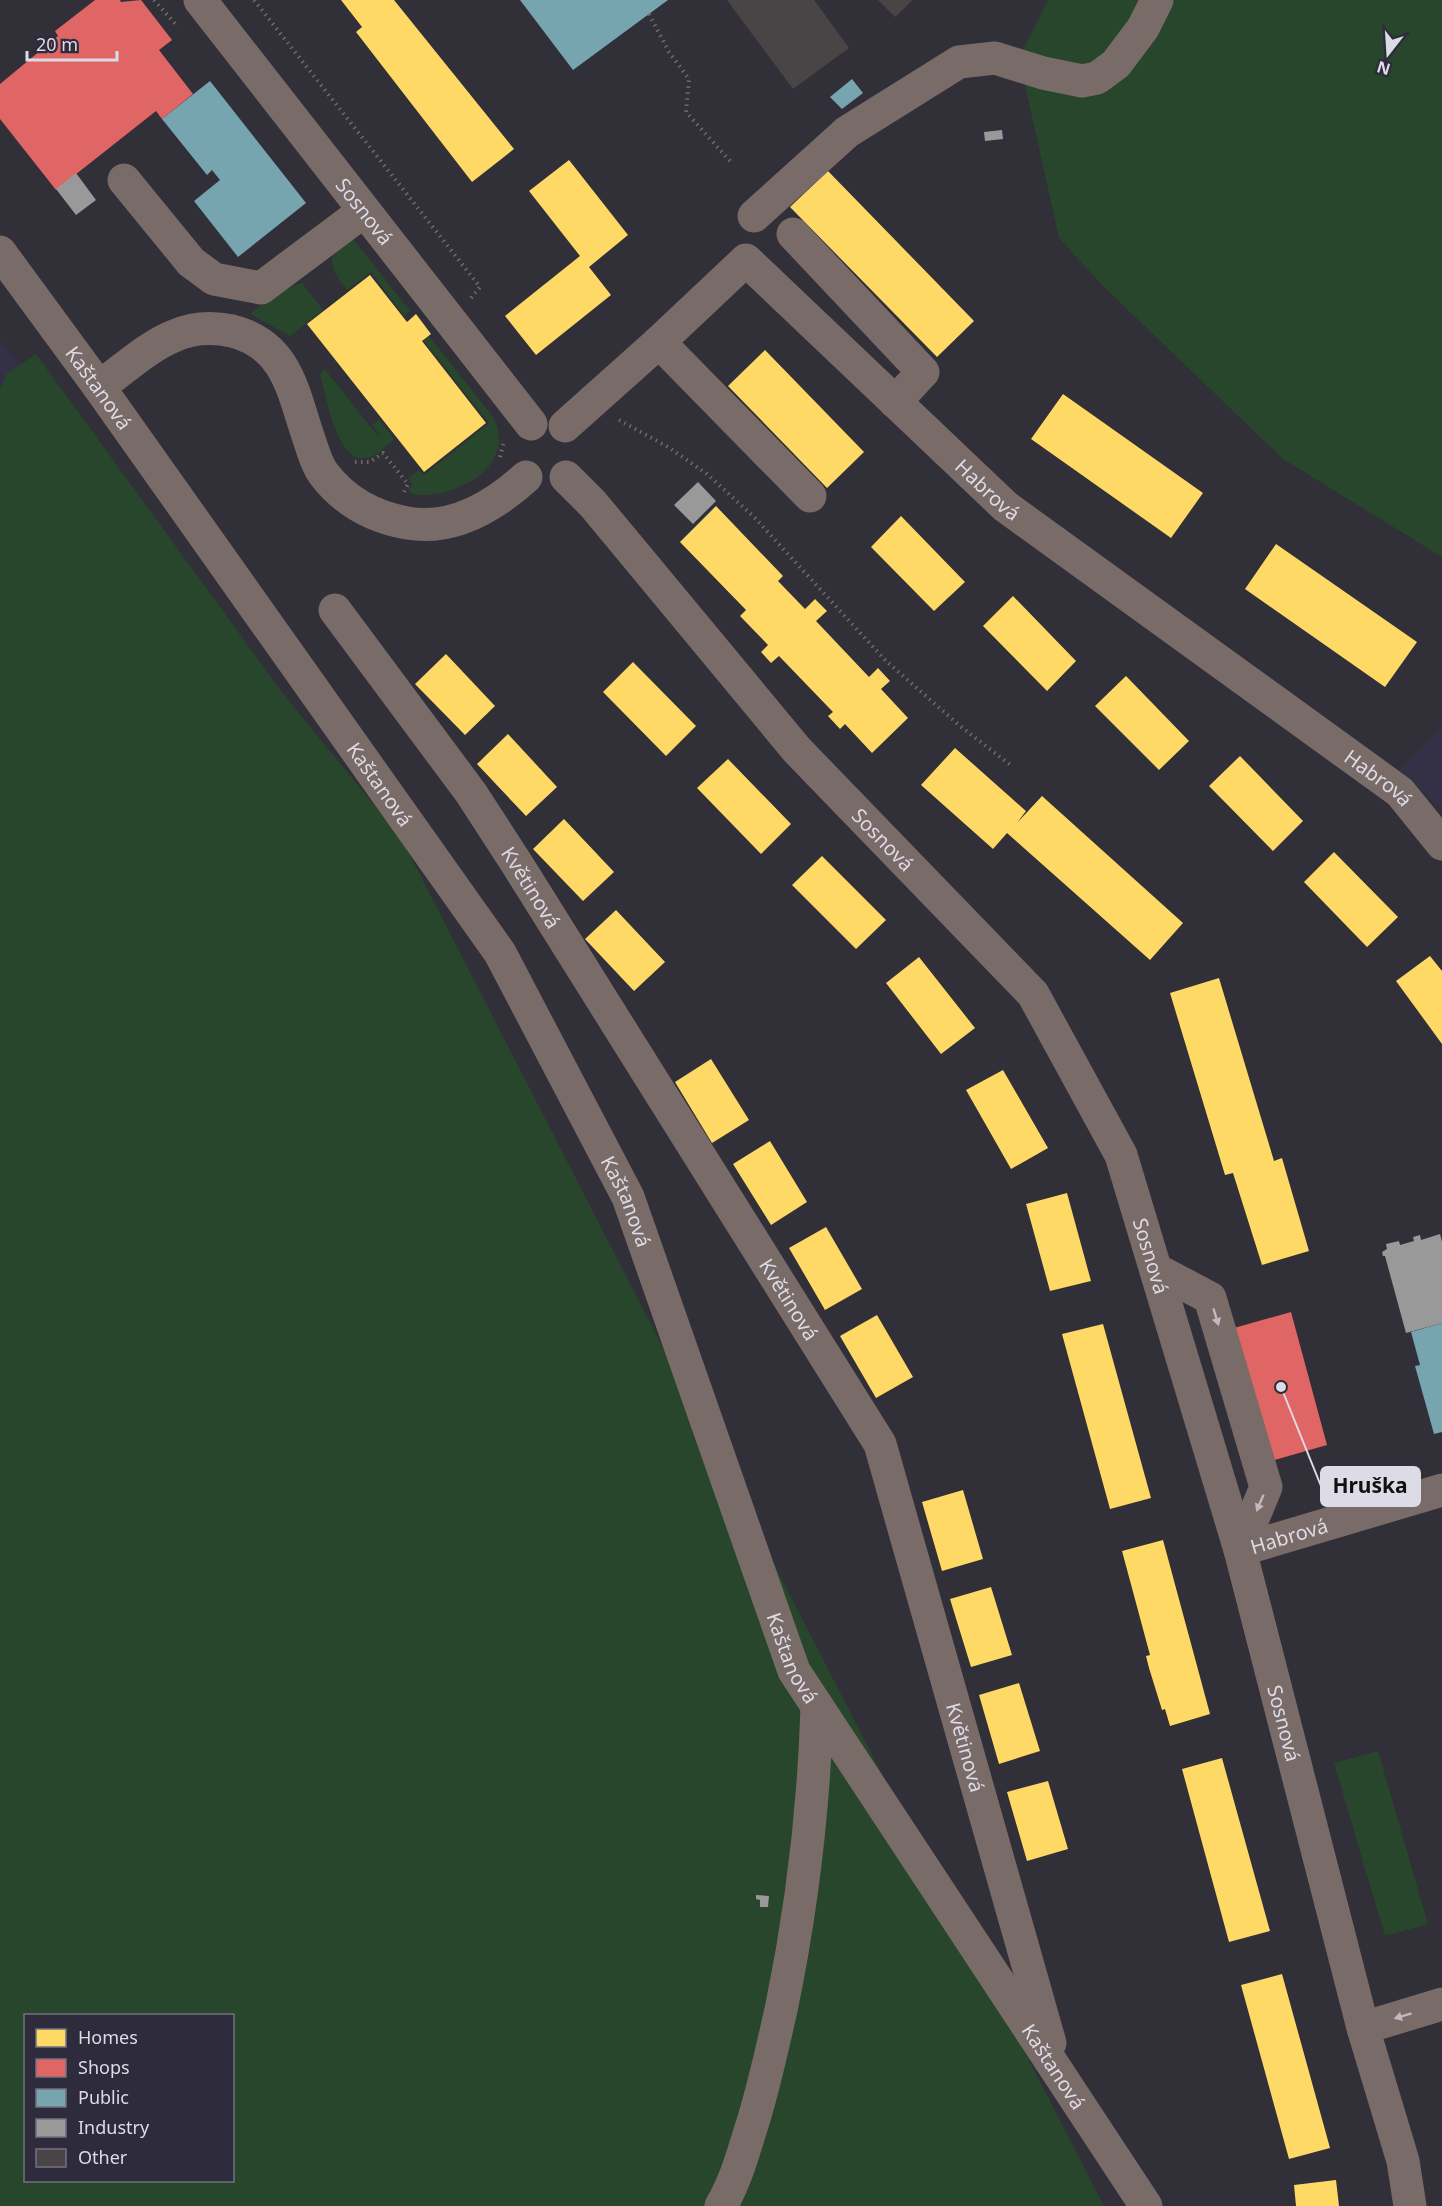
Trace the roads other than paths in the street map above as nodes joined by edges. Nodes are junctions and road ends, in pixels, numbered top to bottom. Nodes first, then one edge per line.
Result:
1 (200, 0) edge
2 (1130, 0) edge
3 (1157, 0) edge
4 (1116, 64) junction
5 (124, 180) dead end
6 (364, 211) junction
7 (754, 216) dead end
8 (793, 234) dead end
9 (0, 252) edge
10 (660, 342) junction
11 (99, 387) junction
12 (895, 402) junction
13 (531, 424) junction
14 (565, 426) junction
15 (526, 477) junction
16 (566, 477) junction
17 (810, 496) dead end
18 (335, 610) dead end
19 (1442, 844) edge
20 (1157, 1270) junction
21 (1442, 1490) edge
22 (1240, 1550) junction
23 (817, 1706) junction
24 (1442, 2004) edge
25 (1364, 2028) junction
26 (1059, 2074) junction
27 (721, 2206) edge
28 (1146, 2206) edge
29 (1410, 2206) edge

1 - 6 street, Sosnová
2 - 4 street
3 - 4 street
4 - 7 street
5 - 6 street
6 - 13 street, Sosnová
8 - 12 street
9 - 11 street, Kaštanová
10 - 12 street, Habrová
10 - 14 street, Habrová
10 - 17 street
11 - 15 street
11 - 23 street, Kaštanová
12 - 19 street, Habrová
13 - 14 street
13 - 15 street
14 - 16 street
15 - 16 street
16 - 20 street, Sosnová
18 - 26 street, Květinová
20 - 22 street, Sosnová
20 -> 22 street
21 - 22 street, Habrová
22 - 25 street, Sosnová
23 - 26 street, Kaštanová
23 - 27 street
24 -> 25 street
25 - 29 street, Sosnová
26 - 28 street, Kaštanová

